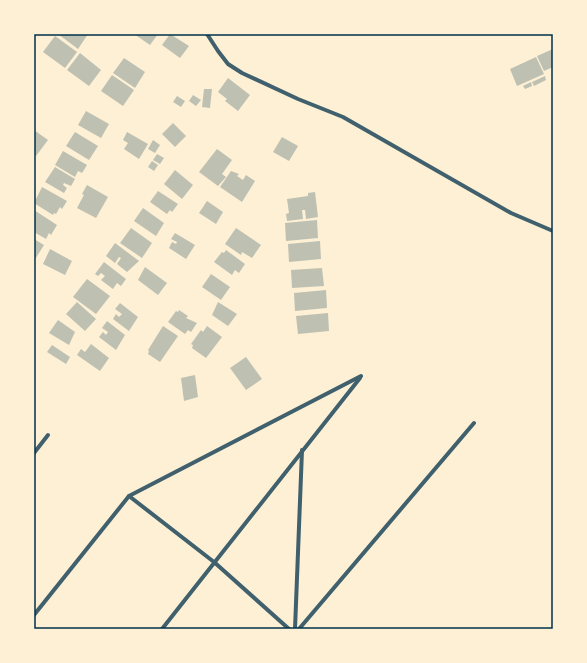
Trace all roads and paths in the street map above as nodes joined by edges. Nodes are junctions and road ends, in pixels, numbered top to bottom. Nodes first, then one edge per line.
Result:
1 (207, 34) edge
2 (553, 231) edge
3 (474, 423) dead end
4 (48, 435) dead end
5 (302, 450) junction
6 (34, 453) edge
7 (129, 496) junction
8 (214, 562) junction
9 (34, 615) edge
10 (162, 629) edge
11 (289, 629) edge
12 (295, 629) edge
13 (298, 629) edge

1 - 2 street
3 - 13 street
4 - 6 street
5 - 7 street
5 - 8 street
5 - 12 street
7 - 8 street
7 - 9 street
8 - 10 street
8 - 11 street

